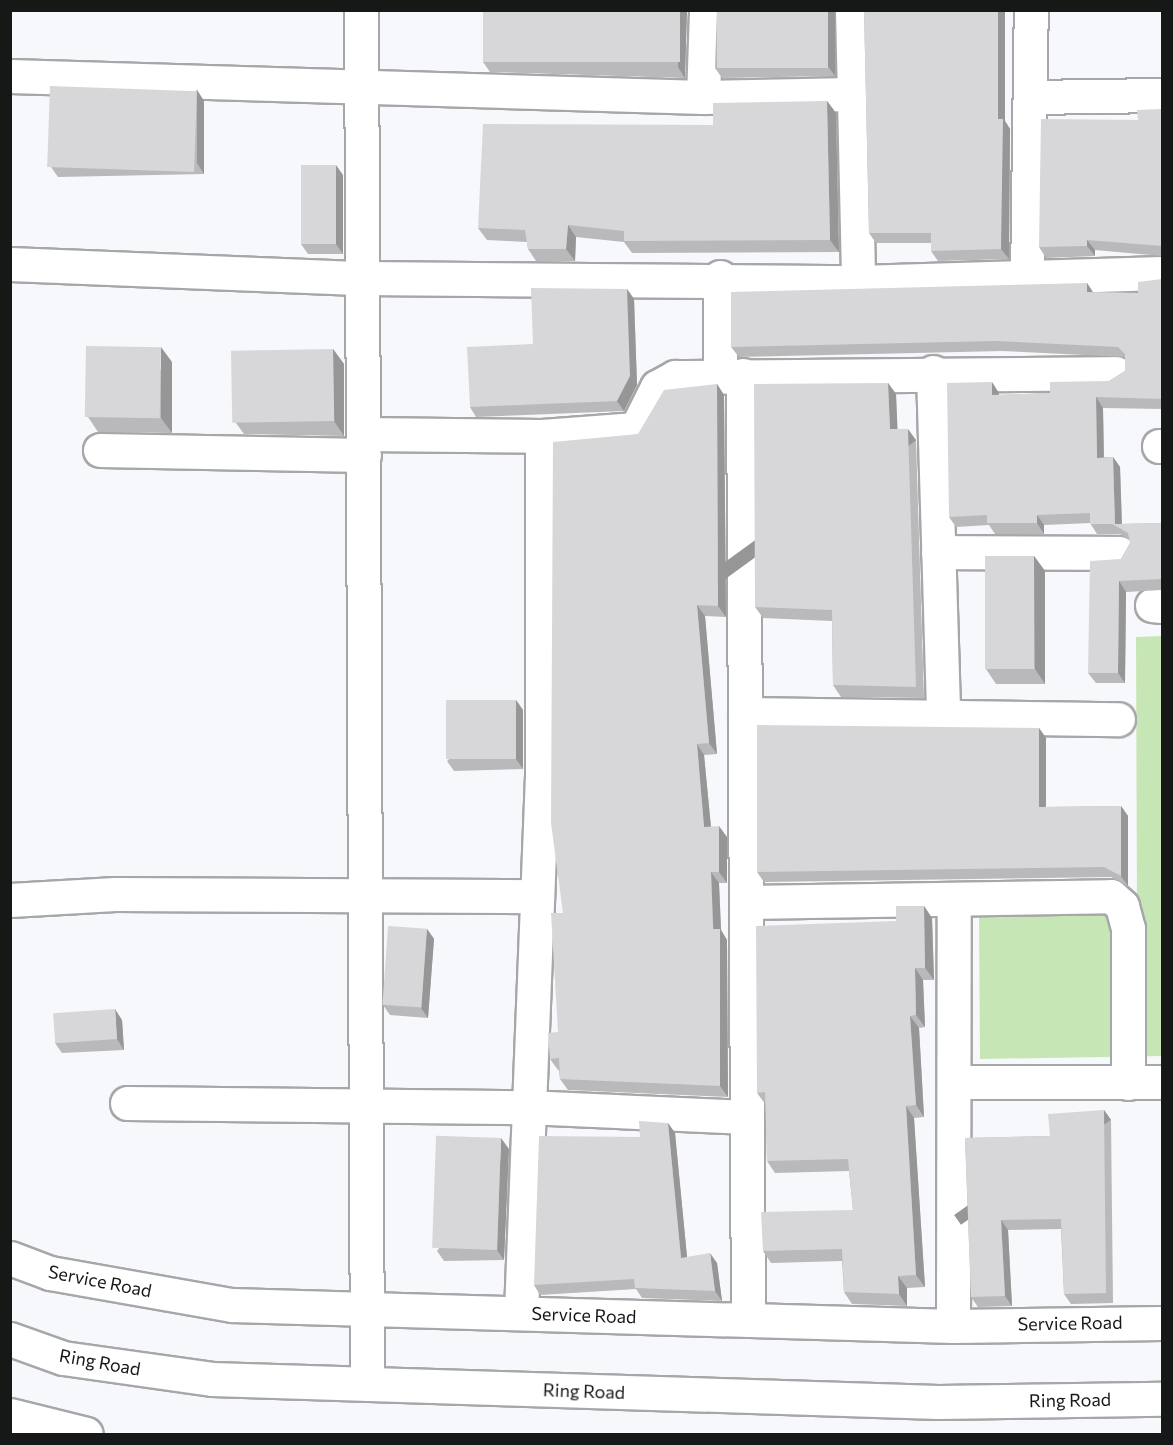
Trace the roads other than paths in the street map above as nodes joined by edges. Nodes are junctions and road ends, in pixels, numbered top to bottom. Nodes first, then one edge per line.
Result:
1 (361, 10) edge
2 (706, 10) edge
3 (852, 10) edge
4 (1031, 10) edge
5 (10, 75) edge
6 (361, 84) junction
7 (852, 94) junction
8 (1162, 95) edge
9 (703, 97) junction
10 (1032, 97) junction
11 (10, 264) edge
12 (1162, 273) edge
13 (720, 277) junction
14 (363, 278) junction
15 (1027, 280) junction
16 (858, 282) junction
17 (933, 372) junction
18 (1116, 373) dead end
19 (731, 375) junction
20 (542, 436) junction
21 (363, 445) junction
22 (100, 450) dead end
23 (938, 552) junction
24 (1119, 553) dead end
25 (745, 714) junction
26 (943, 717) junction
27 (1118, 719) dead end
28 (536, 896) junction
29 (365, 897) junction
30 (954, 899) junction
31 (10, 900) edge
32 (746, 902) junction
33 (954, 1082) junction
34 (1162, 1082) edge
35 (1128, 1083) junction
36 (128, 1103) dead end
37 (526, 1107) junction
38 (366, 1108) junction
39 (747, 1117) junction
40 (10, 1258) edge
41 (367, 1308) junction
42 (521, 1313) junction
43 (748, 1320) junction
44 (1162, 1323) edge
45 (954, 1326) junction
46 (10, 1339) edge
47 (367, 1384) junction
48 (1162, 1400) edge
49 (10, 1415) edge
50 (86, 1434) edge

1 - 6 street
2 - 9 street
3 - 7 street
4 - 10 street
5 - 6 street
6 - 9 street
6 - 14 street
7 - 9 street
7 - 16 street
8 - 10 street
10 - 15 street
11 - 14 street
12 - 15 street
13 - 14 street
13 - 16 street
13 - 19 street
14 - 21 street
15 - 16 street
17 - 18 street
17 - 19 street
17 - 23 street
19 - 20 street
19 - 25 street
20 - 21 street
20 - 28 street
21 - 22 street
21 - 29 street
23 - 24 street
23 - 26 street
25 - 26 street
25 - 32 street
26 - 27 street
28 - 29 street
28 - 37 street
29 - 31 street
29 - 38 street
30 - 32 street
30 - 33 street
30 - 35 street
32 - 39 street
33 - 35 street
33 - 45 street
34 - 35 street
36 - 38 street
37 - 38 street
37 - 39 street
37 - 42 street
38 - 41 street
39 - 43 street
40 - 41 street, Service Road
41 - 42 street, Service Road
41 - 47 street
42 - 43 street, Service Road
43 - 45 street, Service Road
44 - 45 street, Service Road
46 - 47 street, Ring Road
47 - 48 street, Ring Road
49 - 50 street

